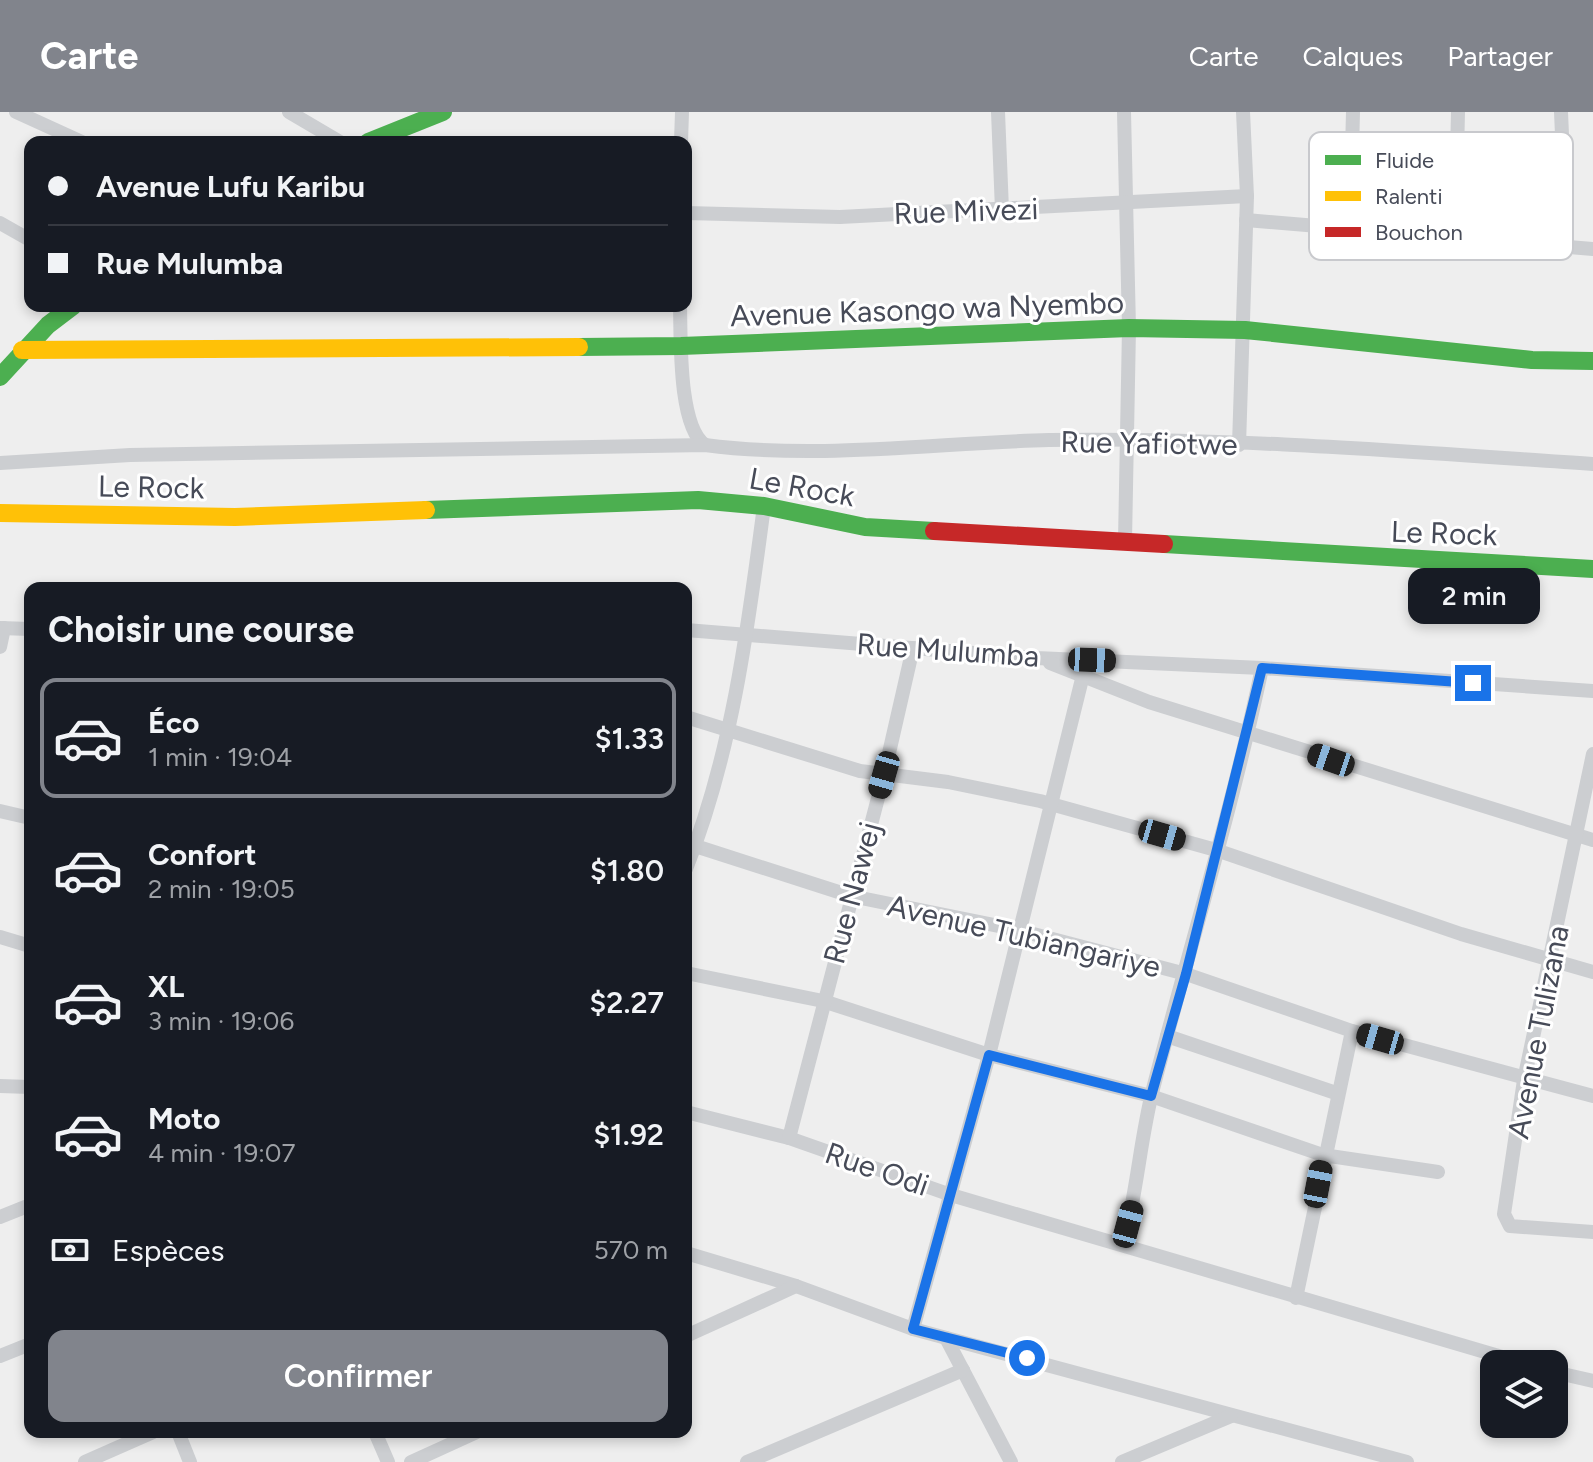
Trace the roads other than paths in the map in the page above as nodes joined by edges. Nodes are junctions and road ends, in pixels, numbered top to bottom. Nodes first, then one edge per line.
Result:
1 (16, 112) edge
2 (289, 112) edge
3 (443, 112) edge
4 (682, 112) edge
5 (998, 112) edge
6 (1124, 112) edge
7 (1243, 112) edge
8 (1353, 112) edge
9 (1458, 112) edge
10 (1561, 112) edge
11 (1352, 132) edge
12 (1458, 132) edge
13 (1562, 132) edge
14 (69, 136) edge
15 (330, 136) edge
16 (383, 136) edge
17 (681, 136) edge
18 (1247, 196) junction
19 (1128, 204) junction
20 (1002, 210) junction
21 (692, 213) edge
22 (1246, 220) junction
23 (0, 223) edge
24 (1309, 225) edge
25 (24, 237) edge
26 (66, 312) edge
27 (680, 312) edge
28 (1129, 328) junction
29 (1245, 330) junction
30 (681, 346) junction
31 (22, 350) junction
32 (1593, 361) edge
33 (0, 377) edge
34 (1125, 440) junction
35 (705, 445) junction
36 (1239, 445) junction
37 (0, 463) edge
38 (1593, 464) edge
39 (764, 506) junction
40 (0, 513) edge
41 (1125, 541) junction
42 (1593, 569) edge
43 (2, 628) edge
44 (24, 629) edge
45 (692, 630) edge
46 (747, 634) junction
47 (0, 647) edge
48 (913, 648) junction
49 (1036, 658) junction
50 (1262, 668) junction
51 (1083, 675) junction
52 (1593, 691) edge
53 (692, 718) edge
54 (727, 727) junction
55 (1249, 731) junction
56 (1593, 754) edge
57 (884, 775) junction
58 (1053, 805) junction
59 (0, 811) edge
60 (24, 817) edge
61 (1578, 835) junction
62 (1593, 840) edge
63 (692, 841) edge
64 (692, 844) edge
65 (1216, 850) junction
66 (851, 896) junction
67 (1018, 930) junction
68 (0, 937) edge
69 (24, 944) edge
70 (1552, 960) junction
71 (1593, 972) edge
72 (692, 974) edge
73 (1186, 974) junction
74 (823, 1001) junction
75 (1352, 1031) junction
76 (1167, 1036) junction
77 (989, 1055) junction
78 (1524, 1080) junction
79 (0, 1086) edge
80 (24, 1087) edge
81 (1336, 1093) junction
82 (1151, 1096) junction
83 (1593, 1096) edge
84 (692, 1114) edge
85 (789, 1138) junction
86 (1323, 1155) junction
87 (1438, 1172) dead end
88 (951, 1195) junction
89 (24, 1207) edge
90 (0, 1217) edge
91 (1593, 1232) edge
92 (1123, 1245) junction
93 (692, 1255) edge
94 (796, 1286) junction
95 (1296, 1298) junction
96 (913, 1329) junction
97 (692, 1333) edge
98 (946, 1338) junction
99 (24, 1346) edge
100 (1480, 1351) edge
101 (0, 1356) edge
102 (963, 1370) junction
103 (1568, 1375) edge
104 (1593, 1381) edge
105 (1231, 1416) junction
106 (139, 1438) edge
107 (180, 1438) edge
108 (378, 1438) edge
109 (464, 1438) edge
110 (85, 1462) edge
111 (190, 1462) edge
112 (388, 1462) edge
113 (411, 1462) edge
114 (747, 1462) edge
115 (1011, 1462) edge
116 (1122, 1462) edge
117 (1407, 1462) edge

1 - 14 street
2 - 15 street
3 - 16 street
4 - 17 street
5 - 20 street
6 - 19 street
7 - 18 street
8 - 11 street
9 - 12 street
10 - 13 street
18 - 19 street, Rue Mivezi
18 - 22 street
19 - 20 street, Rue Mivezi
19 - 28 street
20 - 21 street, Rue Mivezi
22 - 24 street
22 - 29 street
23 - 25 street
26 - 31 street
27 - 30 street
28 - 29 street, Avenue Kasongo wa Nyembo
28 - 30 street, Avenue Kasongo wa Nyembo
28 - 34 street
29 - 32 street, Avenue Kasongo wa Nyembo
29 - 36 street
30 - 31 street, Avenue Kasongo wa Nyembo
30 - 35 street
31 - 33 street
34 - 35 street, Rue Yafiotwe
34 - 36 street, Rue Yafiotwe
34 - 41 street
35 - 37 street, Rue Yafiotwe
36 - 38 street, Rue Yafiotwe
39 - 40 street, Le Rock
39 - 41 street, Le Rock
39 - 46 street
41 - 42 street, Le Rock
43 - 44 street
43 - 47 street
45 - 46 street, Rue Mulumba
46 - 48 street, Rue Mulumba
46 - 54 street
48 - 49 street, Rue Mulumba
48 - 57 street, Rue Nawej
49 - 50 street, Rue Mulumba
49 - 51 street
50 - 52 street, Rue Mulumba
50 - 55 street
51 - 55 street
51 - 58 street
53 - 54 street
54 - 57 street
54 - 63 street
55 - 61 street
55 - 65 street
56 - 61 street, Avenue Tulizana
57 - 58 street
57 - 66 street, Rue Nawej
58 - 65 street
58 - 67 street
59 - 60 street
61 - 62 street
61 - 70 street, Avenue Tulizana
64 - 66 street, Avenue Tubiangariye
65 - 70 street
65 - 73 street
66 - 67 street, Avenue Tubiangariye
66 - 74 street, Rue Nawej
67 - 73 street, Avenue Tubiangariye
67 - 77 street
68 - 69 street
70 - 71 street
70 - 78 street, Avenue Tulizana
72 - 74 street
73 - 75 street, Avenue Tubiangariye
73 - 76 street
74 - 77 street
74 - 85 street, Rue Nawej
75 - 78 street, Avenue Tubiangariye
75 - 81 street
76 - 81 street
76 - 82 street
77 - 82 street
77 - 88 street
78 - 83 street, Avenue Tubiangariye
78 - 91 street, Avenue Tulizana
79 - 80 street
81 - 86 street
82 - 86 street
82 - 92 street
84 - 85 street, Rue Odi
85 - 88 street, Rue Odi
86 - 87 street
86 - 95 street
88 - 92 street, Rue Odi
88 - 96 street
89 - 90 street
92 - 95 street, Rue Odi
93 - 94 street
94 - 96 street
94 - 97 street
95 - 100 street, Rue Odi
96 - 98 street
98 - 102 street
98 - 105 street
99 - 101 street
102 - 114 street
102 - 115 street
103 - 104 street
105 - 116 street
105 - 117 street
106 - 110 street
107 - 111 street
108 - 112 street
109 - 113 street

